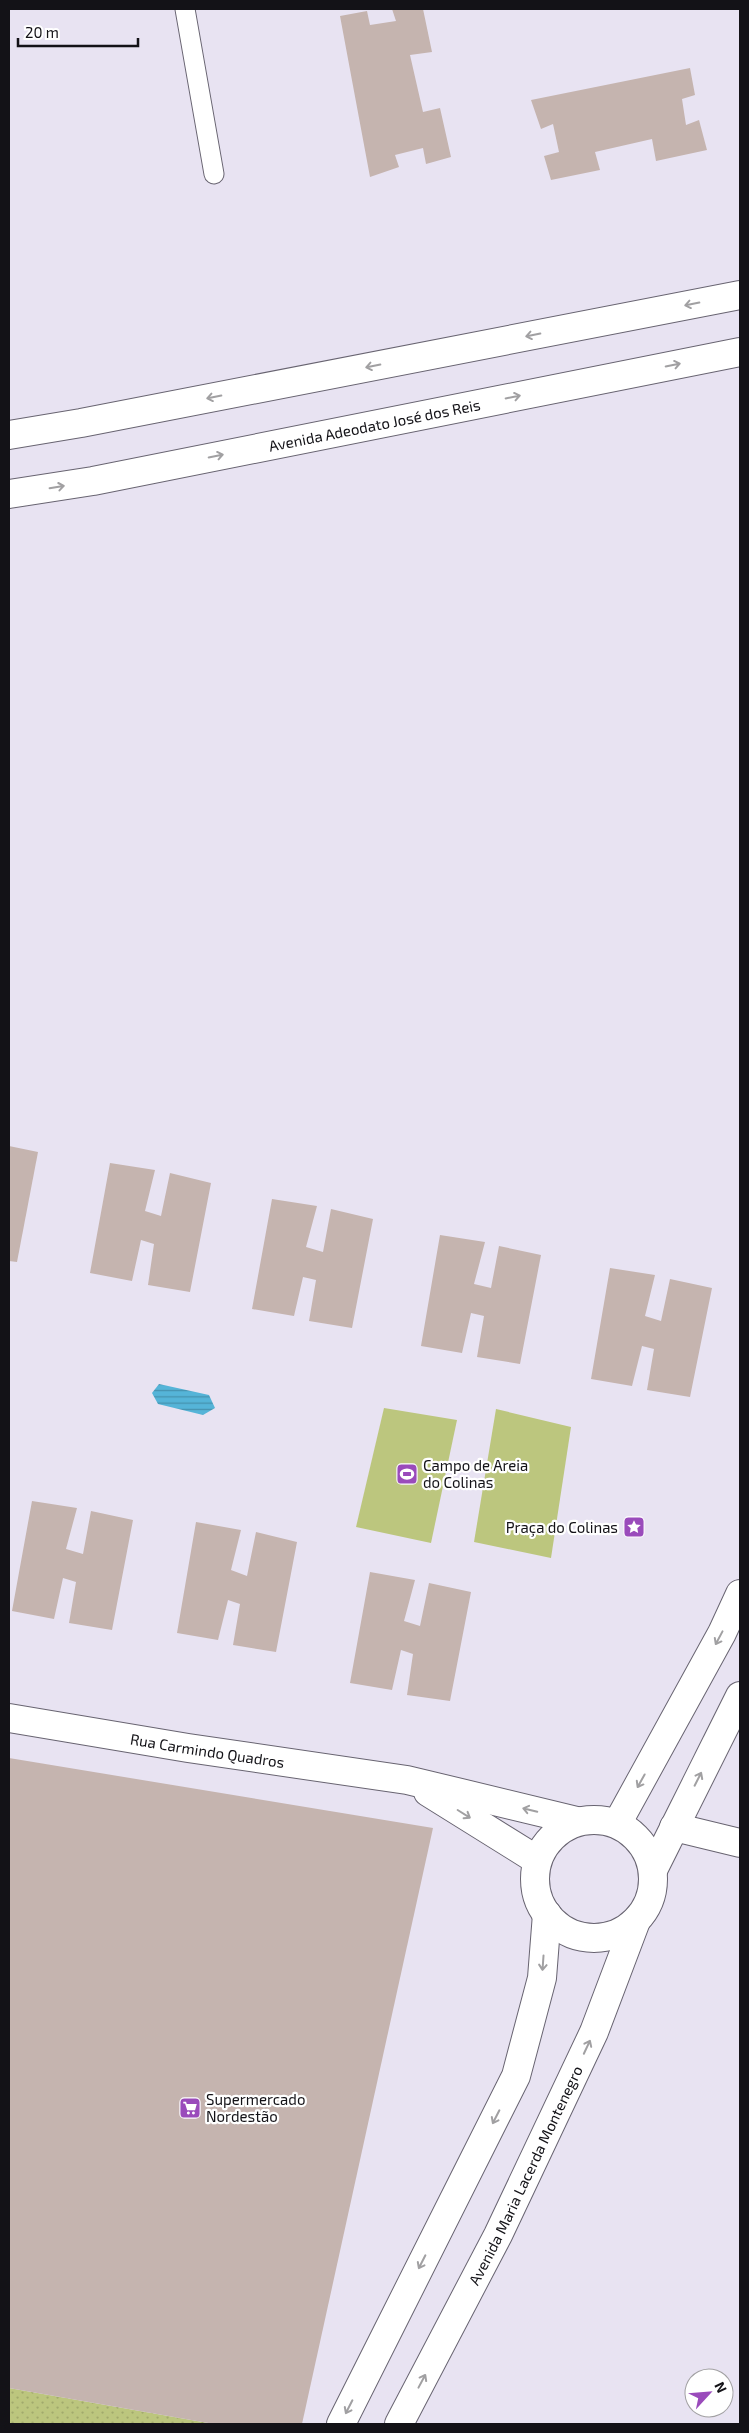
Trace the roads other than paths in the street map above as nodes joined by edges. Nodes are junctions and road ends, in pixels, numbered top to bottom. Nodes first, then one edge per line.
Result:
1 (185, 9) edge
2 (214, 174) dead end
3 (740, 295) edge
4 (740, 352) edge
5 (9, 435) edge
6 (9, 494) edge
7 (740, 1594) edge
8 (740, 1696) edge
9 (9, 1718) edge
10 (407, 1780) junction
11 (577, 1821) junction
12 (617, 1824) junction
13 (674, 1826) junction
14 (740, 1844) edge
15 (537, 1860) junction
16 (652, 1870) junction
17 (547, 1914) junction
18 (636, 1920) junction
19 (340, 2424) edge
20 (399, 2424) edge

1 - 2 lane
3 -> 5 street
6 -> 4 street, Avenida Adeodato José dos Reis
7 -> 12 street
13 -> 8 street
9 - 10 street, Rua Carmindo Quadros
11 -> 10 street, Rua Carmindo Quadros
10 -> 15 street, Rua Carmindo Quadros
11 - 12 street
11 - 15 street
12 - 16 street
13 - 14 street
13 - 16 street
15 - 17 street
16 - 18 street
17 - 18 street
17 -> 19 street
20 -> 18 street, Avenida Maria Lacerda Montenegro

